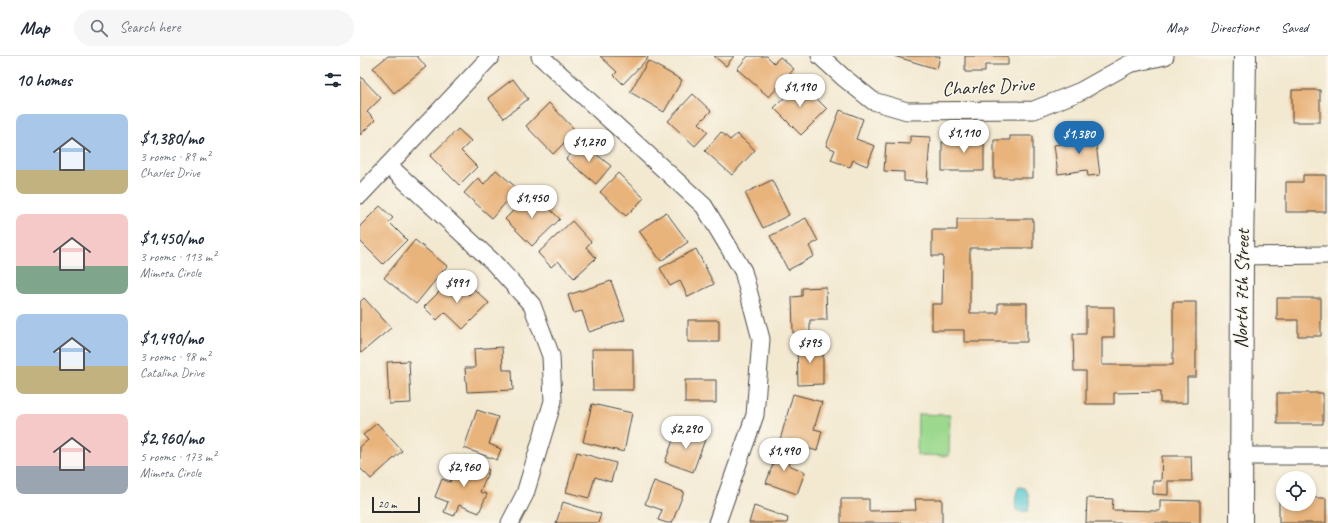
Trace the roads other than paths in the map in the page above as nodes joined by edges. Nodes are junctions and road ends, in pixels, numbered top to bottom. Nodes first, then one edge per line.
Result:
1 (491, 56) edge
2 (540, 56) edge
3 (820, 56) edge
4 (1165, 56) edge
5 (1245, 56) edge
6 (388, 165) junction
7 (360, 195) edge
8 (1328, 255) edge
9 (1242, 256) junction
10 (1240, 456) junction
11 (1328, 456) edge
12 (510, 523) edge
13 (716, 523) edge
14 (1241, 523) edge

1 - 6 street
2 - 13 street
3 - 4 street, Charles Drive
5 - 9 main road, North 7th Street
6 - 7 street
6 - 12 street
8 - 9 street
9 - 10 main road, North 7th Street
10 - 11 street
10 - 14 main road, North 7th Street

